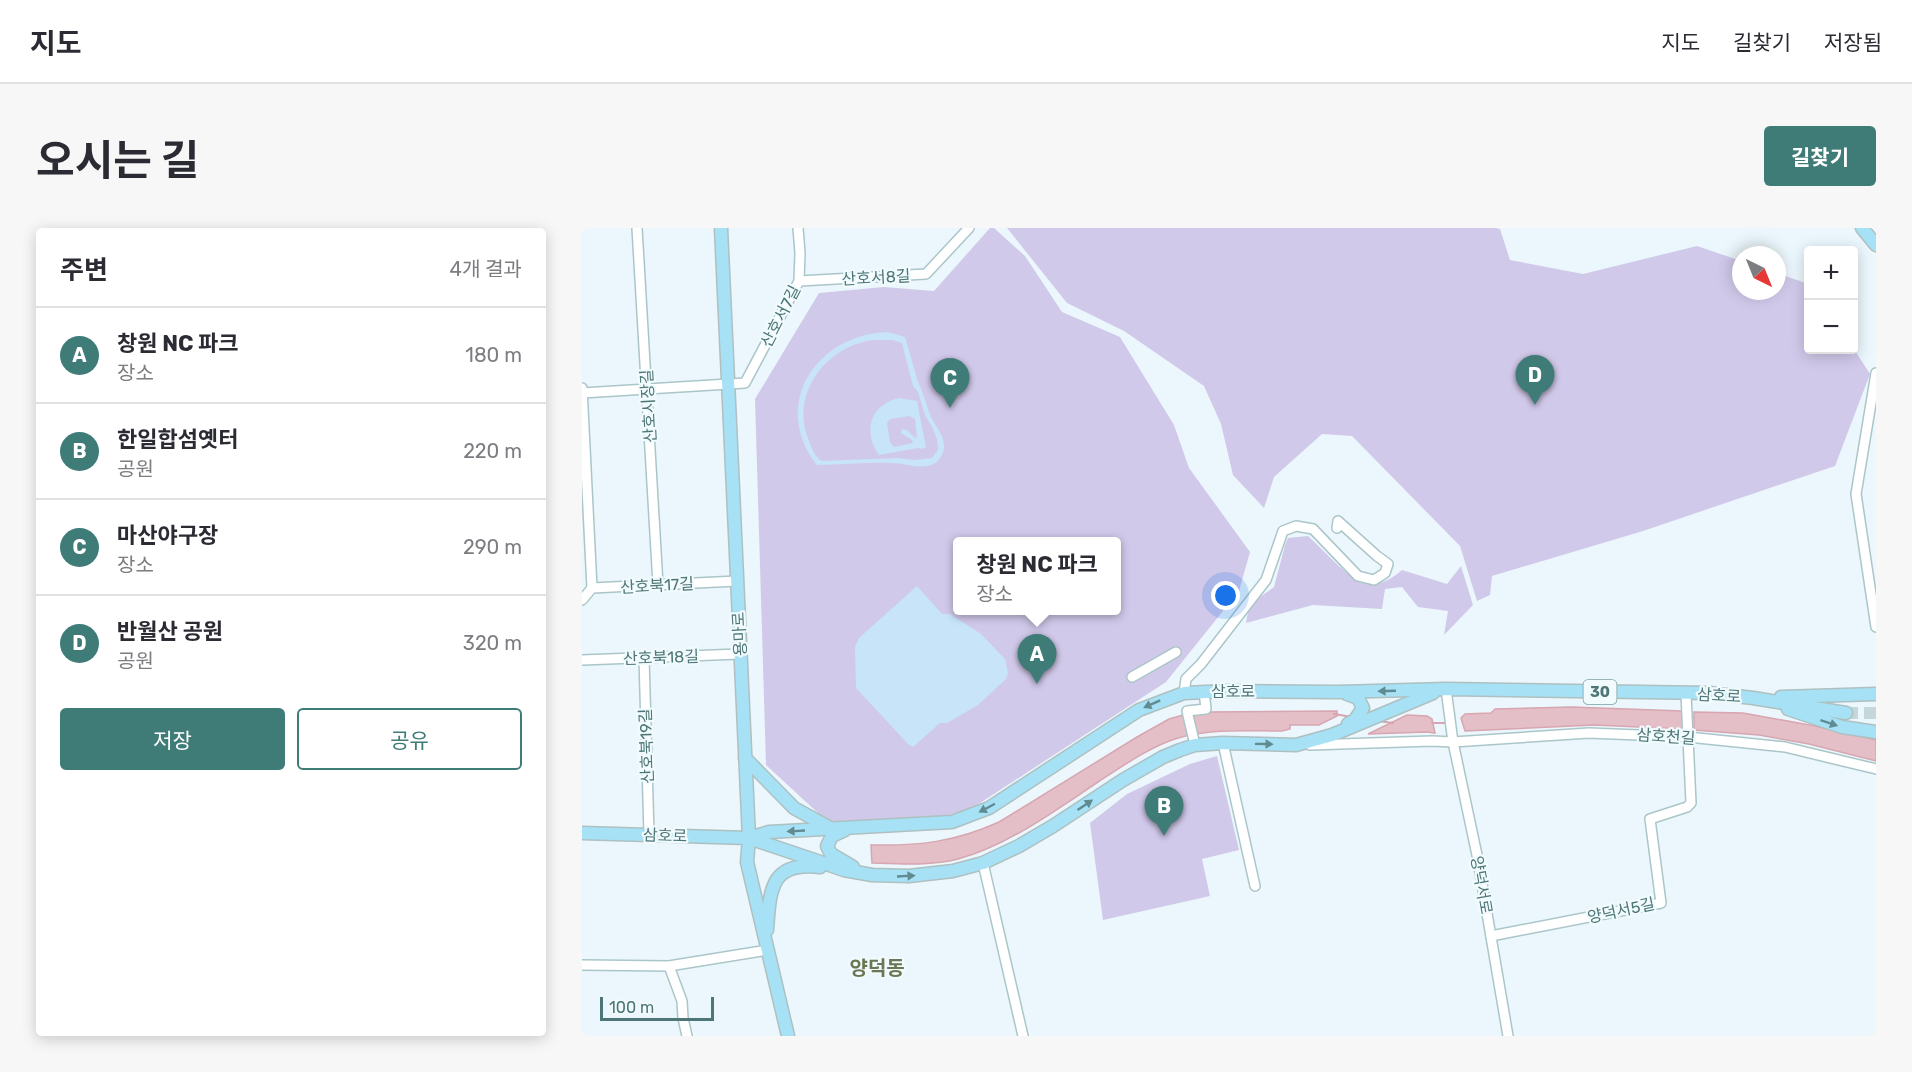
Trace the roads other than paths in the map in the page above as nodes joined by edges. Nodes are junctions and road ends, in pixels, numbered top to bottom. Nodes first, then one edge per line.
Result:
1 (637, 228) edge
2 (721, 228) edge
3 (798, 228) edge
4 (969, 228) edge
5 (1863, 228) edge
6 (1876, 245) edge
7 (798, 281) junction
8 (1876, 373) edge
9 (728, 386) junction
10 (582, 388) edge
11 (647, 389) junction
12 (582, 393) edge
13 (585, 493) edge
14 (1336, 528) dead end
15 (737, 581) junction
16 (658, 585) junction
17 (592, 588) junction
18 (582, 600) edge
19 (1876, 627) edge
20 (1176, 652) dead end
21 (740, 654) junction
22 (644, 657) junction
23 (582, 660) edge
24 (1132, 677) dead end
25 (1446, 689) junction
26 (1204, 691) junction
27 (1338, 692) junction
28 (1184, 693) junction
29 (1686, 693) junction
30 (1876, 694) edge
31 (1753, 698) junction
32 (1846, 713) tunnel mouth
33 (1876, 732) edge
34 (1688, 734) junction
35 (1332, 735) junction
36 (1452, 738) junction
37 (1194, 741) junction
38 (1223, 743) junction
39 (1296, 745) junction
40 (745, 758) junction
41 (1876, 769) edge
42 (849, 828) junction
43 (834, 829) junction
44 (582, 833) edge
45 (649, 835) junction
46 (749, 838) junction
47 (983, 863) junction
48 (844, 870) junction
49 (865, 874) junction
50 (1255, 886) dead end
51 (1491, 936) junction
52 (767, 947) junction
53 (582, 965) edge
54 (669, 966) junction
55 (687, 1036) edge
56 (788, 1036) edge
57 (1023, 1036) edge
58 (1508, 1036) edge

1 - 11 street, 산호시장길
2 - 9 main road, 용마로
3 - 7 street, 산호서7길
4 - 7 street, 산호서8길
5 - 6 main road
7 - 9 street, 산호서7길
8 - 19 street
9 - 11 street
9 - 15 main road, 용마로
10 - 12 street
11 - 12 street
11 - 16 street, 산호시장길
12 - 13 street
13 - 17 street
14 - 28 street
15 - 16 street, 산호북17길
15 - 21 main road, 용마로
16 - 17 street, 산호북17길
17 - 18 street
20 - 24 street
21 - 22 street, 산호북18길
21 - 40 main road, 용마로
22 - 23 street, 산호북18길
22 - 45 street, 산호북19길
25 -> 27 main road, 삼호로
25 - 29 main road, 삼호로 / 30
25 - 35 main road
25 - 36 street, 양덕서로
26 - 27 main road, 삼호로
26 - 28 main road, 삼호로
26 - 37 street
27 - 35 main road
28 -> 42 main road, 삼호로
29 - 31 main road, 삼호로 / 30
29 - 34 street
30 - 31 main road, 삼호로
31 - 32 main road, 삼호로
31 -> 33 main road, 삼호로
34 - 36 street, 삼호천길
34 - 41 street, 삼호천길
34 - 51 street, 양덕서5길
35 - 39 main road, 삼호로
36 - 39 street, 삼호천길
36 - 51 street, 양덕서로
37 - 38 main road, 삼호로
47 -> 37 main road, 삼호로
38 -> 39 main road, 삼호로
38 - 50 street
40 - 43 main road
40 - 46 main road, 용마로
42 - 43 main road, 삼호로
42 - 49 main road
43 -> 46 main road, 삼호로
44 - 45 main road, 삼호로
45 - 46 main road, 삼호로
46 - 48 main road, 삼호로
46 - 52 main road, 용마로
49 -> 47 main road, 삼호로
47 - 57 street
48 - 49 main road, 삼호로
48 - 52 main road
51 - 58 street, 양덕서로
52 - 54 street
52 - 56 main road, 용마로
53 - 54 street
54 - 55 street

